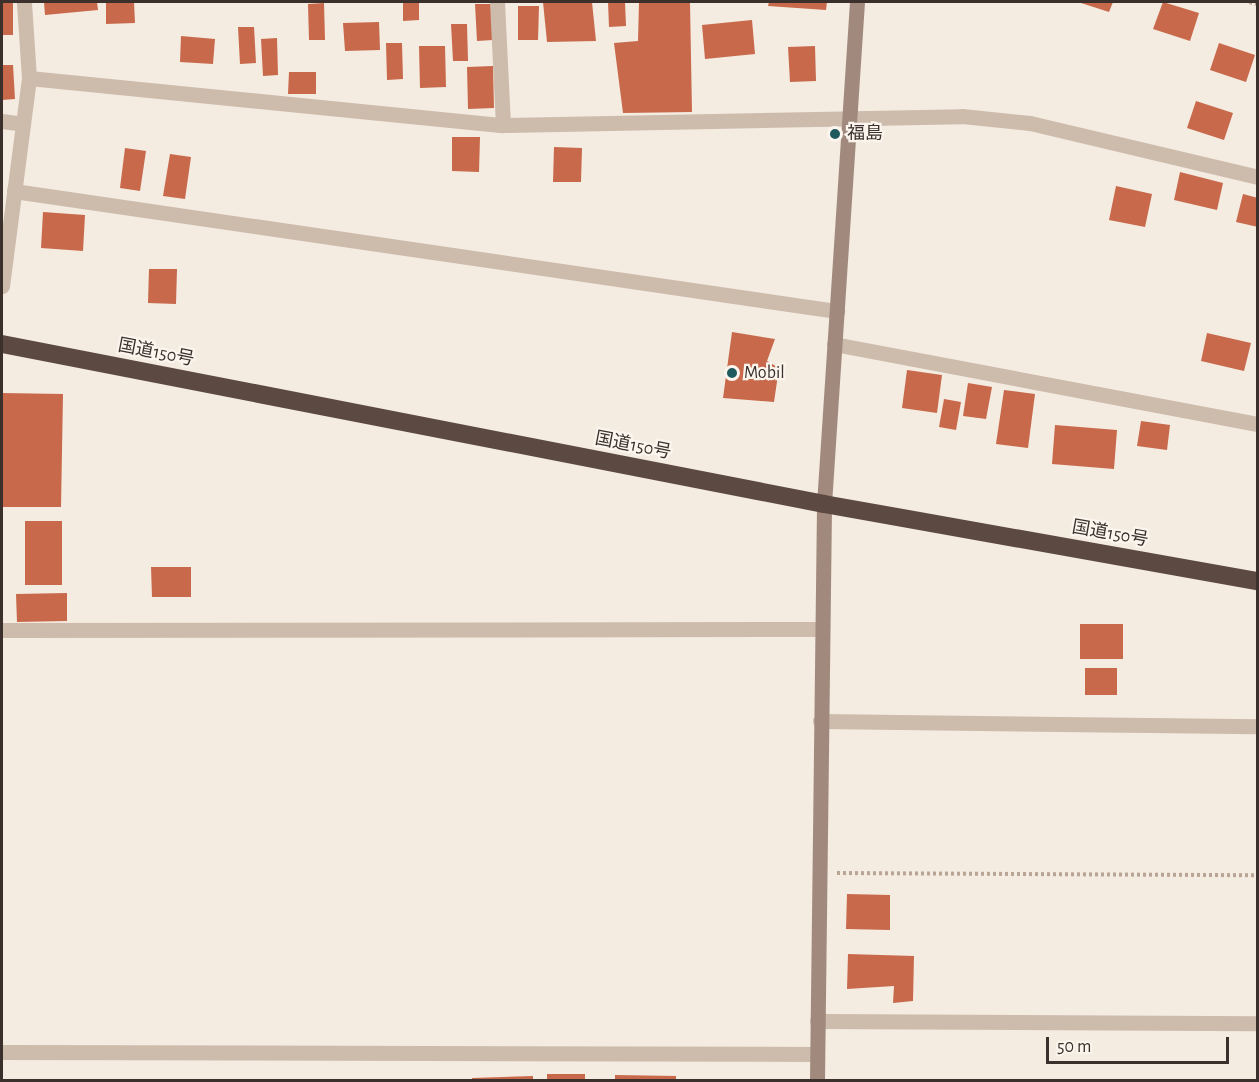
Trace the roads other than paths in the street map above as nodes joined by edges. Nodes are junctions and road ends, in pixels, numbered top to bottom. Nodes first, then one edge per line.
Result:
1 (24, 2) edge
2 (496, 2) edge
3 (857, 2) edge
4 (29, 78) junction
5 (849, 119) junction
6 (2, 121) edge
7 (23, 124) junction
8 (503, 125) junction
9 (1257, 177) edge
10 (14, 190) junction
11 (2, 286) edge
12 (837, 310) junction
13 (2, 344) edge
14 (834, 344) junction
15 (1257, 424) edge
16 (824, 504) junction
17 (1257, 581) edge
18 (820, 629) junction
19 (2, 630) edge
20 (820, 721) junction
21 (1257, 726) edge
22 (817, 1021) junction
23 (1257, 1023) edge
24 (2, 1052) edge
25 (817, 1054) junction
26 (817, 1080) edge

1 - 4 street
2 - 8 street
3 - 5 street
4 - 7 street
4 - 8 street
5 - 8 street
5 - 9 street
5 - 12 street
6 - 7 street
7 - 10 street
10 - 11 street
10 - 12 street
12 - 14 street
13 - 16 highway, 国道150号
14 - 15 street
14 - 16 street
16 - 17 highway, 国道150号
16 - 18 street
18 - 19 street
18 - 20 street
20 - 21 street
20 - 22 street
22 - 23 street
22 - 25 street
24 - 25 street
25 - 26 street

